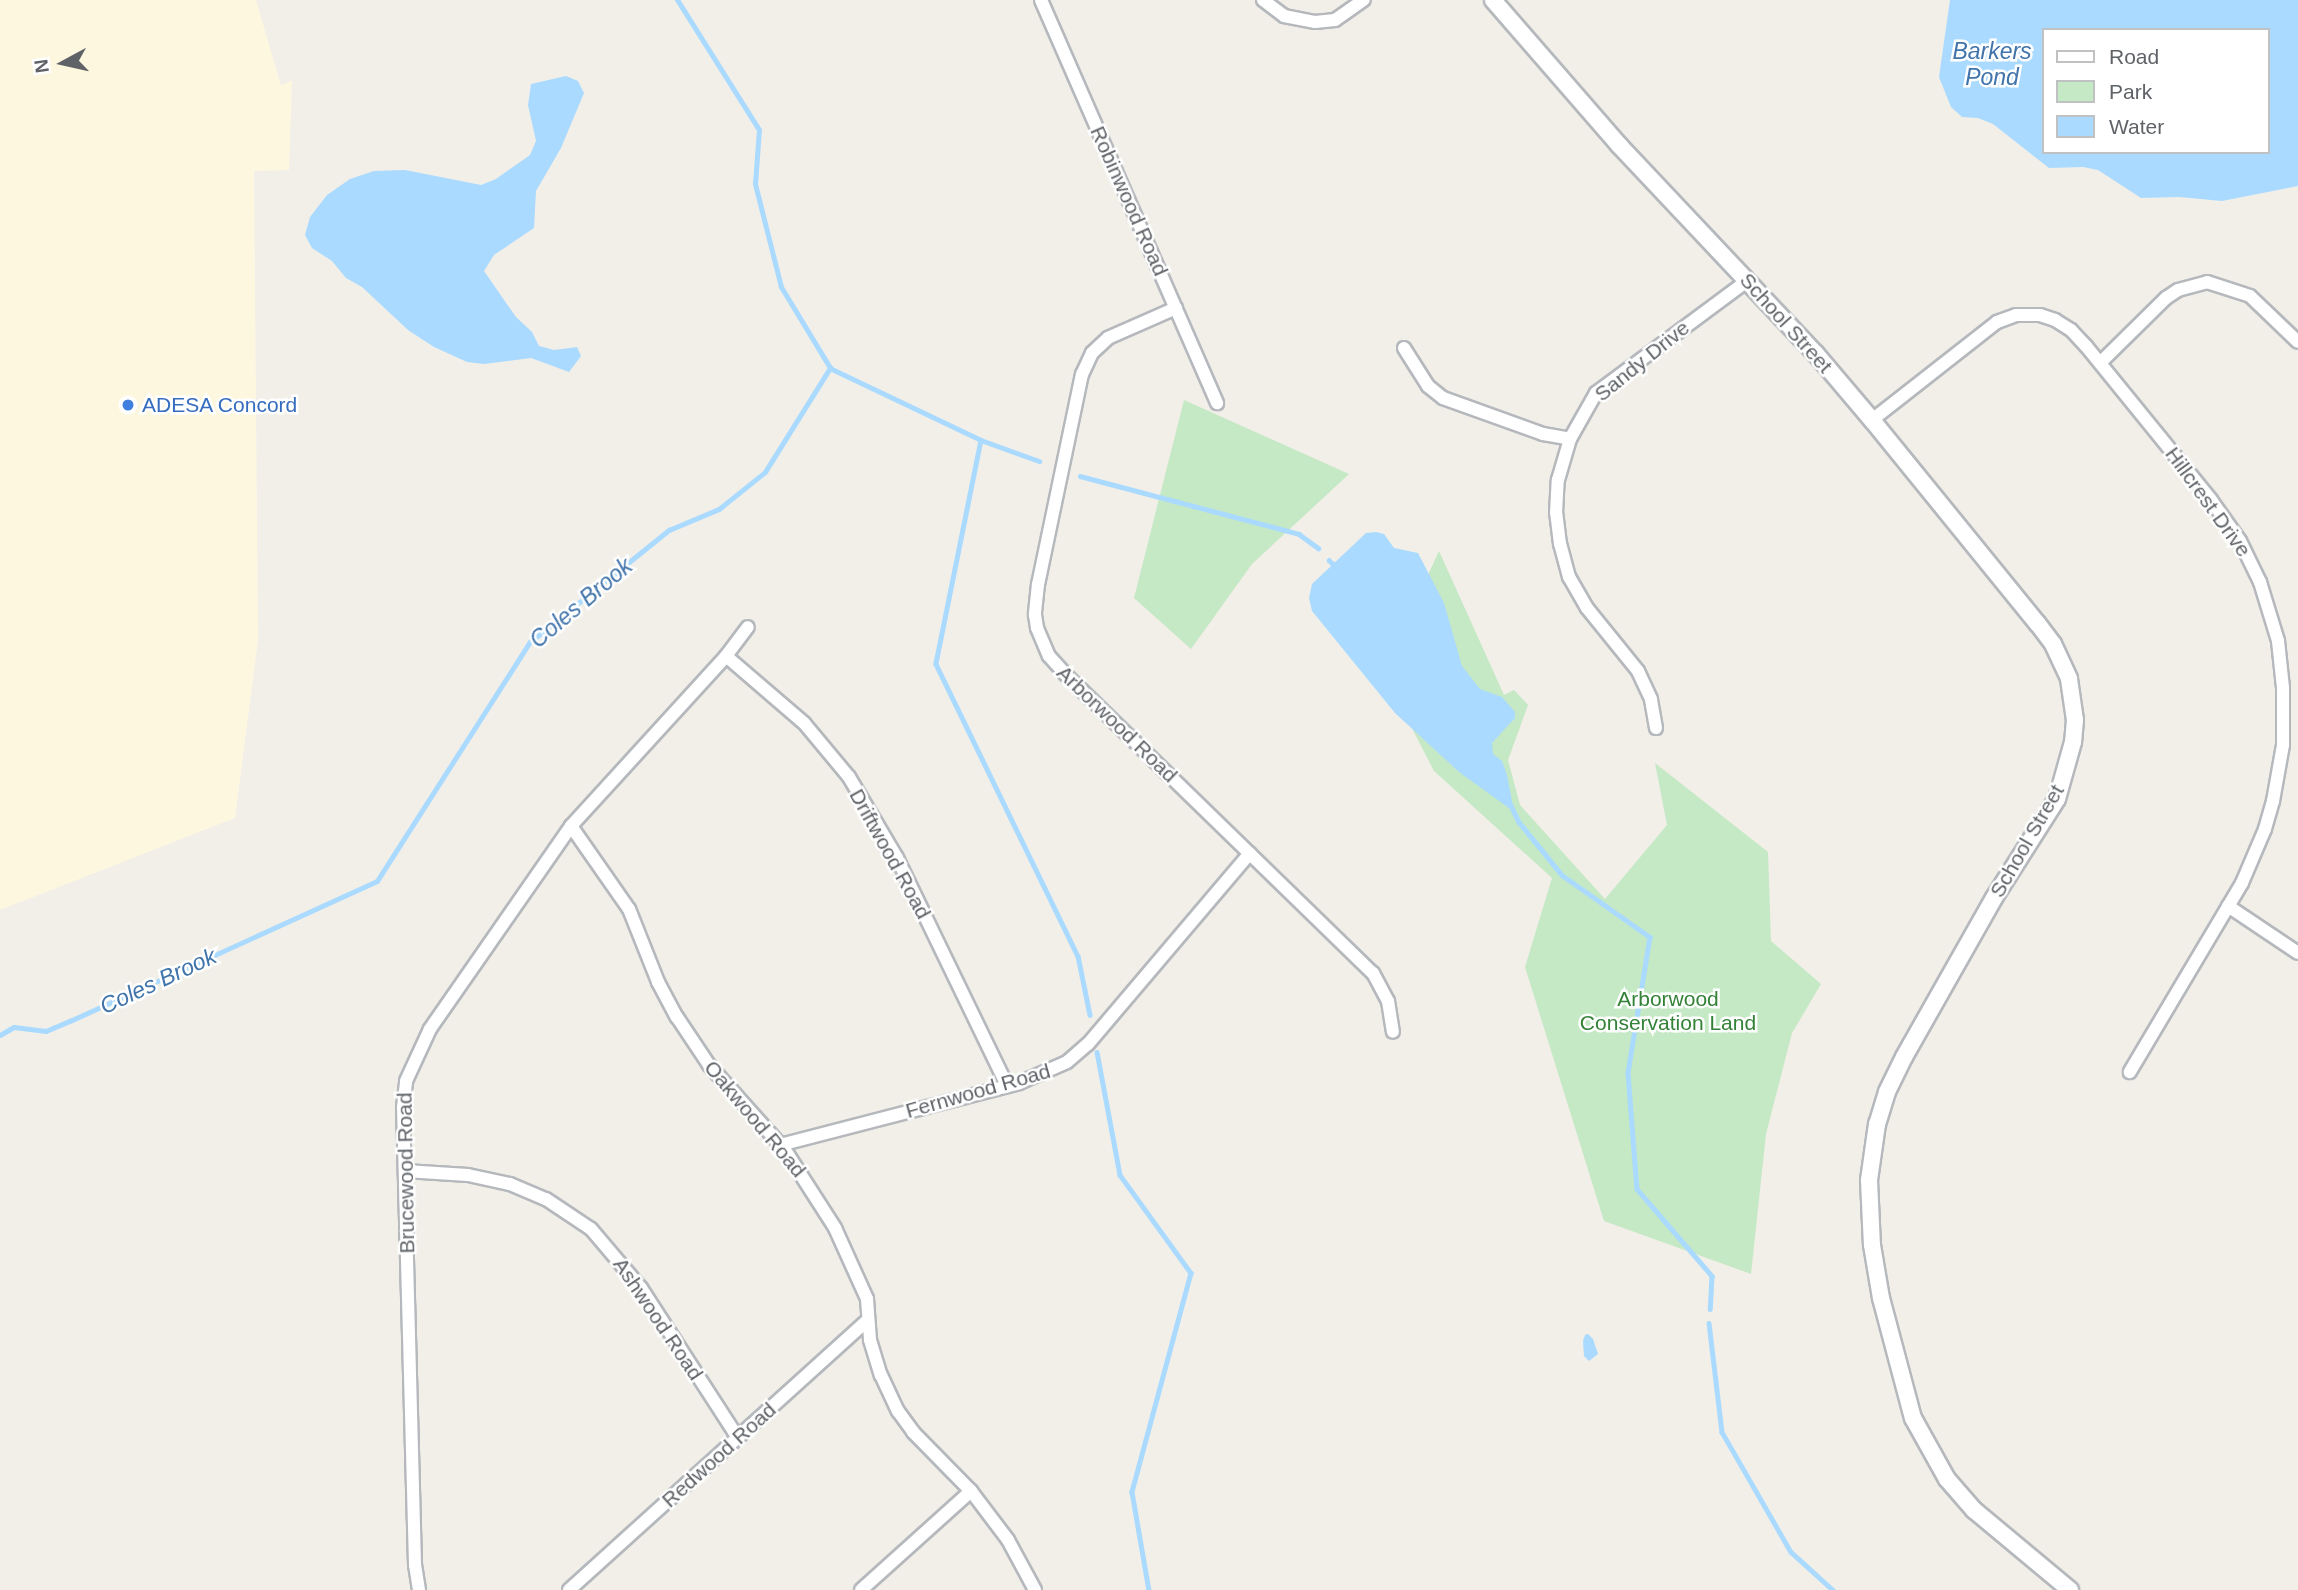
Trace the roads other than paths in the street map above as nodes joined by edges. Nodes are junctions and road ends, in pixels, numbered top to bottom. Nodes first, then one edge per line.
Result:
1 (1041, 0) edge
2 (1263, 0) edge
3 (1364, 0) edge
4 (1493, 0) edge
5 (1747, 281) junction
6 (1176, 308) junction
7 (2298, 342) edge
8 (1404, 348) dead end
9 (2100, 363) junction
10 (1217, 403) dead end
11 (1872, 420) junction
12 (1570, 439) junction
13 (748, 627) dead end
14 (726, 656) junction
15 (1656, 728) dead end
16 (571, 826) junction
17 (1251, 853) junction
18 (2228, 906) junction
19 (2298, 953) edge
20 (1393, 1032) dead end
21 (2130, 1072) dead end
22 (1007, 1086) junction
23 (780, 1145) junction
24 (405, 1171) junction
25 (868, 1321) junction
26 (738, 1438) junction
27 (971, 1491) junction
28 (419, 1590) edge
29 (569, 1590) edge
30 (861, 1590) edge
31 (1035, 1590) edge
32 (2070, 1590) edge

1 - 6 street, Robinwood Road
2 - 3 street
4 - 5 street, School Street
5 - 11 street, School Street
5 - 12 street, Sandy Drive
6 - 10 street, Robinwood Road
6 - 17 street, Arborwood Road
7 - 9 street
8 - 12 street
9 - 11 street, Hillcrest Drive
9 - 18 street, Hillcrest Drive
11 - 32 street, School Street
12 - 15 street, Sandy Drive
13 - 14 street, Brucewood Road
14 - 16 street, Brucewood Road
14 - 22 street, Driftwood Road
16 - 23 street, Oakwood Road
16 - 24 street, Brucewood Road
17 - 20 street, Arborwood Road
17 - 22 street, Fernwood Road
18 - 19 street
18 - 21 street, Hillcrest Drive
22 - 23 street, Fernwood Road
23 - 25 street, Oakwood Road
24 - 26 street, Ashwood Road
24 - 28 street, Brucewood Road
25 - 26 street, Redwood Road
25 - 27 street, Oakwood Road
26 - 29 street, Redwood Road
27 - 30 street
27 - 31 street, Oakwood Road

